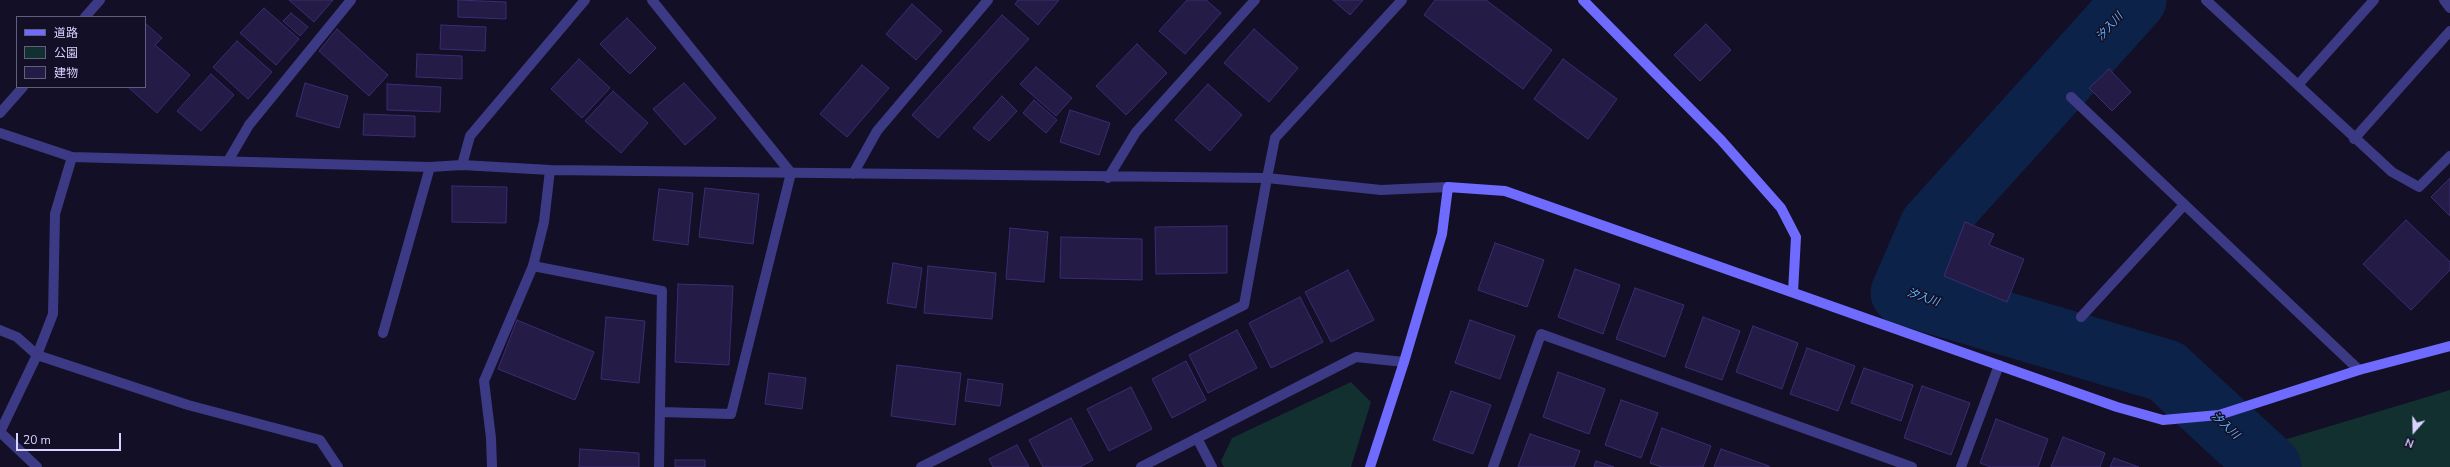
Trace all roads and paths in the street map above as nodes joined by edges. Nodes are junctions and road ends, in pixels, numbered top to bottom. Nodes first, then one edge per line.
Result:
1 (100, 0) edge
2 (351, 0) edge
3 (585, 0) edge
4 (652, 0) edge
5 (988, 0) edge
6 (1254, 0) edge
7 (1402, 0) edge
8 (1584, 0) edge
9 (2206, 0) edge
10 (2374, 0) edge
11 (2444, 0) edge
12 (2450, 8) edge
13 (86, 16) edge
14 (2450, 31) edge
15 (2298, 85) junction
16 (22, 88) edge
17 (2071, 96) dead end
18 (0, 113) edge
19 (0, 133) edge
20 (2354, 139) junction
21 (2450, 156) edge
22 (72, 157) junction
23 (228, 161) junction
24 (462, 165) junction
25 (430, 167) junction
26 (550, 170) junction
27 (791, 173) junction
28 (853, 174) junction
29 (1108, 178) junction
30 (1267, 178) junction
31 (1448, 188) junction
32 (2184, 205) junction
33 (532, 266) junction
34 (1793, 292) junction
35 (2081, 317) dead end
36 (0, 330) edge
37 (382, 333) dead end
38 (2450, 346) edge
39 (37, 355) junction
40 (1404, 362) junction
41 (1999, 364) junction
42 (2359, 370) junction
43 (661, 412) junction
44 (0, 432) edge
45 (1197, 438) junction
46 (36, 467) edge
47 (338, 467) edge
48 (492, 467) edge
49 (659, 467) edge
50 (921, 467) edge
51 (1141, 467) edge
52 (1212, 467) edge
53 (1372, 467) edge
54 (1493, 467) edge
55 (1912, 467) edge
56 (1961, 467) edge

1 - 13 street
2 - 23 street
3 - 24 street
4 - 27 street
5 - 28 street
6 - 29 street
7 - 30 street
8 - 34 street
9 - 15 street
10 - 15 street
11 - 12 street
14 - 20 street
15 - 20 street
16 - 18 street
17 - 32 street
19 - 22 street
20 - 21 street
22 - 23 street
22 - 39 street
23 - 25 street
24 - 25 street
24 - 26 street
25 - 37 street
26 - 27 street
26 - 33 street
27 - 28 street
27 - 43 street
28 - 29 street
29 - 30 street
30 - 31 street
30 - 50 street
31 - 34 street
31 - 40 street
32 - 35 street
32 - 42 street
33 - 43 street
33 - 48 street
34 - 41 street
36 - 39 street
38 - 42 street
39 - 44 street
39 - 47 street
40 - 45 street
40 - 53 street
41 - 42 street
41 - 56 street
43 - 49 street
44 - 46 street
45 - 51 street
45 - 52 street
54 - 55 street

